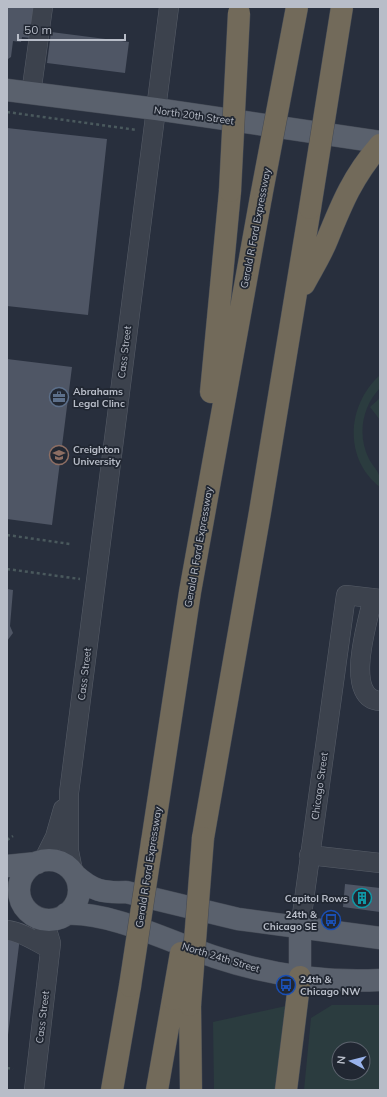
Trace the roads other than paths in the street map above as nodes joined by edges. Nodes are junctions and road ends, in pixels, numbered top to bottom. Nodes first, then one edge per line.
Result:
1 (43, 7) edge
2 (168, 7) edge
3 (239, 7) edge
4 (297, 7) edge
5 (342, 7) edge
6 (7, 90) edge
7 (31, 94) junction
8 (156, 109) junction
9 (380, 144) edge
10 (296, 299) junction
11 (190, 592) junction
12 (377, 599) edge
13 (380, 701) edge
14 (69, 793) junction
15 (310, 855) junction
16 (40, 862) junction
17 (380, 863) edge
18 (7, 866) edge
19 (72, 866) junction
20 (14, 895) edge
21 (65, 915) junction
22 (38, 917) junction
23 (300, 929) junction
24 (7, 930) edge
25 (380, 938) edge
26 (50, 946) junction
27 (300, 977) junction
28 (380, 980) edge
29 (182, 1002) junction
30 (34, 1090) edge
31 (112, 1090) edge
32 (157, 1090) edge
33 (191, 1090) edge
34 (286, 1090) edge

1 - 7 street
2 - 8 street, Cass Street
3 - 11 highway, bridge
4 - 11 highway, Gerald R Ford Expressway, bridge
5 - 10 highway, bridge
6 - 7 main road, North 20th Street
7 - 8 main road, North 20th Street
8 - 9 main road, North 20th Street
8 - 14 street, Cass Street
9 - 10 highway
10 - 29 highway, bridge
11 - 31 highway, Gerald R Ford Expressway, bridge
12 - 13 street
12 - 15 street, Chicago Street
14 - 16 street
14 - 19 street
15 - 17 street
15 - 23 street, Chicago Street
16 - 18 main road
16 - 19 main road
16 - 20 main road
19 - 21 main road
19 - 23 main road
20 - 22 main road
21 - 22 main road
21 - 26 street, Cass Street
21 - 27 main road, North 24th Street
22 - 26 street
23 - 25 main road
23 - 27 main road, Chicago Street
24 - 26 street
26 - 30 street, Cass Street
27 - 28 main road, North 24th Street
27 - 34 highway
29 - 32 highway
29 - 33 highway

